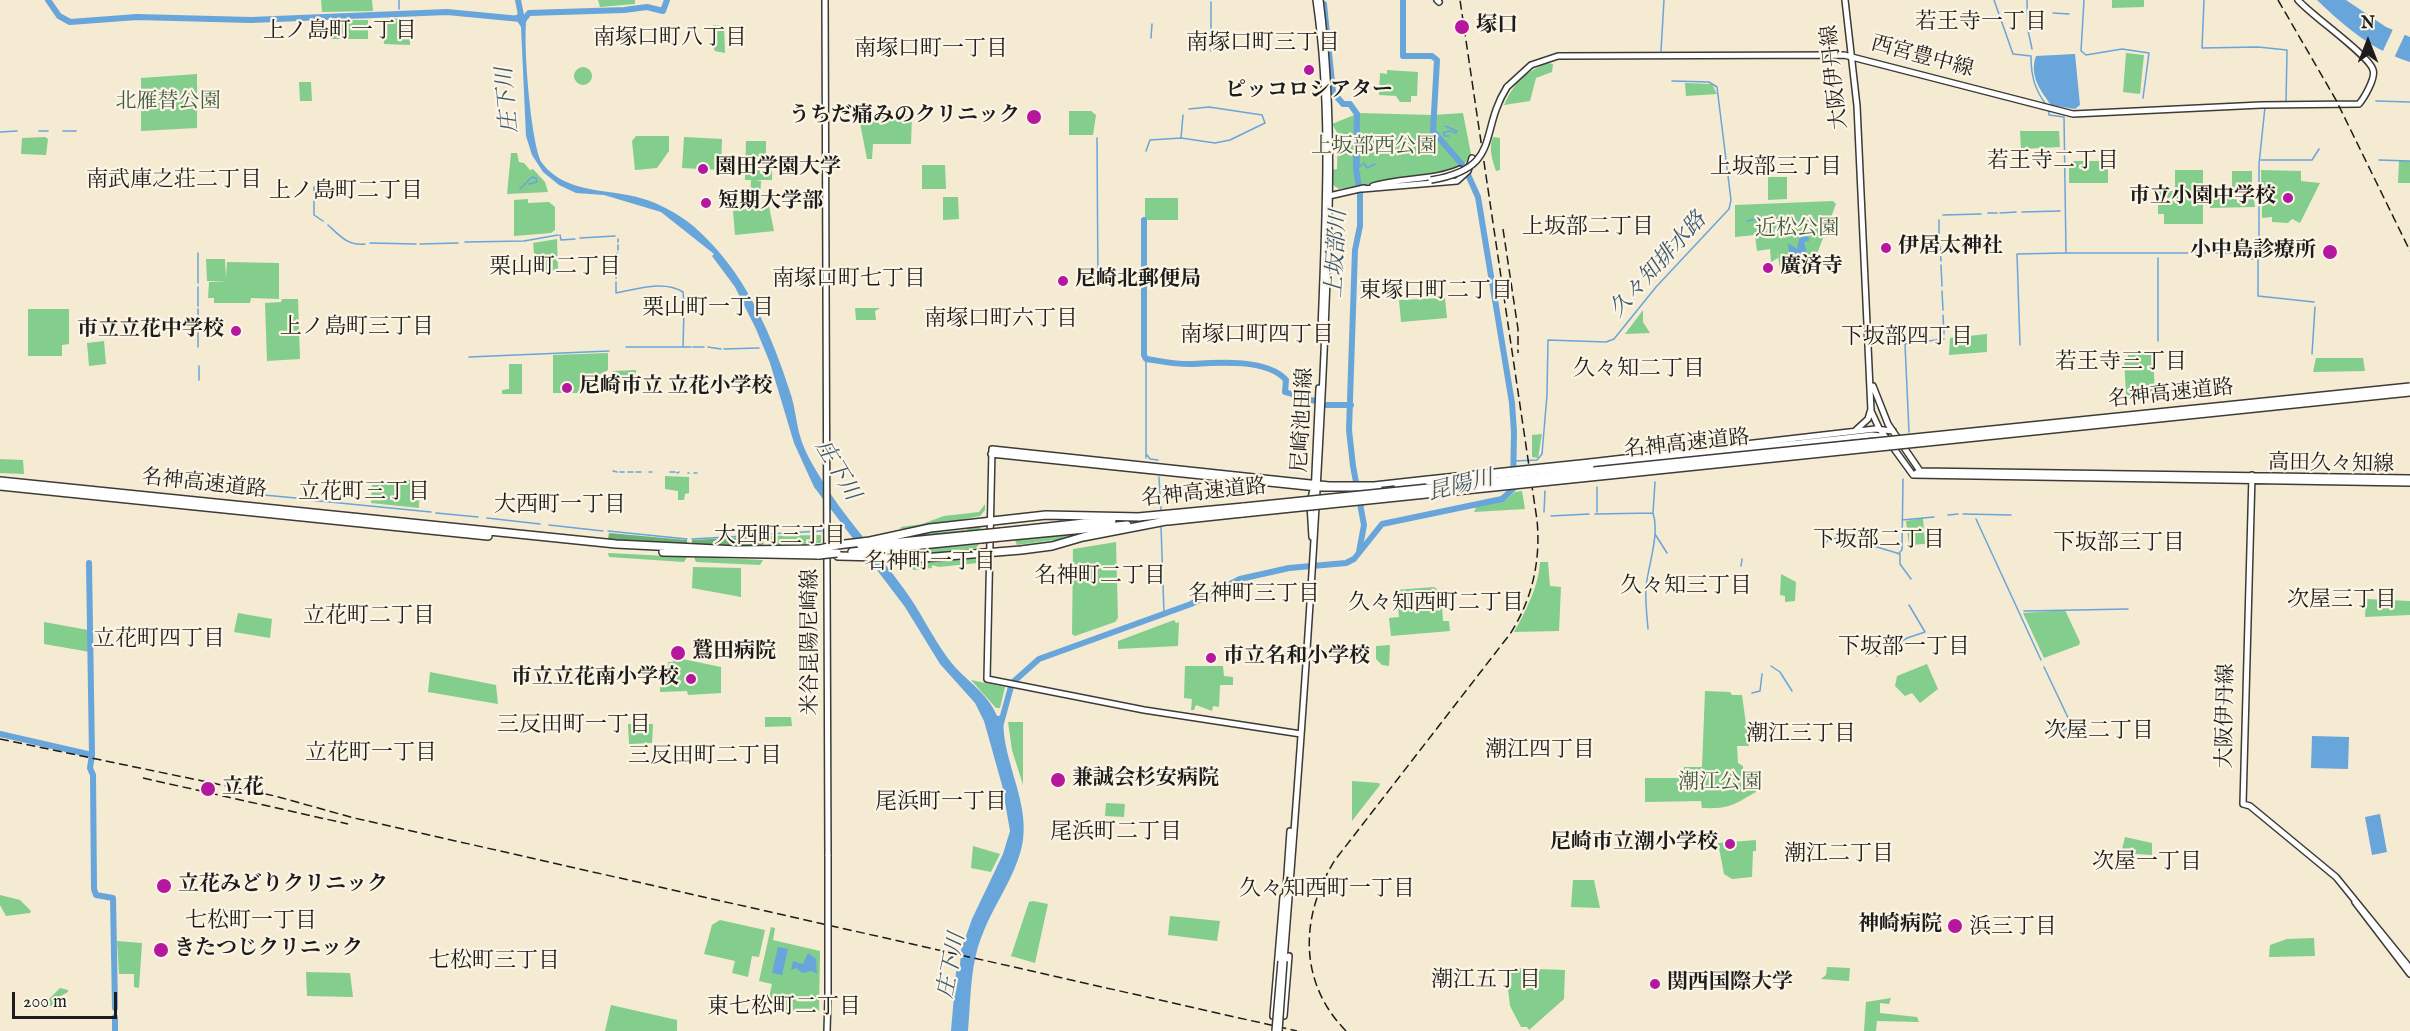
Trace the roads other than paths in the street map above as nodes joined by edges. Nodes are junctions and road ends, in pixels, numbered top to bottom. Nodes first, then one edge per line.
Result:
1 (825, 0) edge
2 (1318, 0) edge
3 (1845, 0) edge
4 (2298, 0) edge
5 (1851, 56) junction
6 (1360, 189) junction
7 (1328, 196) junction
8 (1870, 366) junction
9 (2410, 387) edge
10 (1874, 392) junction
11 (2410, 392) edge
12 (1871, 406) junction
13 (1877, 427) junction
14 (1893, 432) junction
15 (1846, 433) junction
16 (1864, 436) junction
17 (1893, 448) junction
18 (1591, 464) junction
19 (1920, 471) junction
20 (1913, 475) junction
21 (2251, 477) junction
22 (2410, 478) edge
23 (0, 481) edge
24 (2410, 483) edge
25 (0, 486) edge
26 (1315, 486) junction
27 (1244, 510) junction
28 (1140, 517) junction
29 (1171, 520) junction
30 (990, 521) junction
31 (1001, 535) junction
32 (616, 547) junction
33 (877, 548) junction
34 (856, 549) junction
35 (837, 550) junction
36 (990, 553) junction
37 (1312, 560) junction
38 (1299, 734) junction
39 (1289, 885) junction
40 (2378, 929) junction
41 (2410, 968) edge
42 (2410, 974) edge
43 (828, 1031) edge
44 (1277, 1031) edge

1 - 43 main road, 米谷昆陽尼崎線, bridge
2 - 7 main road, 尼崎池田線
3 - 5 main road, 大阪伊丹線
4 - 5 main road, 西宮豊中線
5 - 6 main road, 西宮豊中線, bridge
5 - 8 main road, 大阪伊丹線
6 - 6 main road, bridge
6 - 7 main road, 西宮豊中線
7 - 26 main road, 尼崎池田線
8 - 10 main road, 大阪伊丹線
8 - 12 main road, 大阪伊丹線
9 - 27 highway, 名神高速道路, bridge
10 - 13 main road
10 - 14 main road, 大阪伊丹線
11 - 27 highway, 名神高速道路, bridge
12 - 13 main road, 大阪伊丹線
12 - 15 main road
13 - 14 main road
13 - 15 main road
13 - 16 main road
13 - 17 main road, 大阪伊丹線
14 - 19 main road, 大阪伊丹線
15 - 18 main road
16 - 17 main road
16 - 18 main road
17 - 20 main road, 大阪伊丹線
18 - 26 main road, bridge
19 - 20 main road
19 - 21 main road
20 - 21 main road
21 - 22 main road, 高田久々知線
21 - 24 main road, 高田久々知線
21 - 40 main road, 大阪伊丹線
23 - 32 highway, 名神高速道路
25 - 32 highway, 名神高速道路
26 - 30 main road, 尼崎池田線
26 - 37 main road, 尼崎池田線
26 - 37 main road, 尼崎池田線
27 - 28 highway, 名神高速道路
27 - 29 highway, 名神高速道路
28 - 30 highway
28 - 31 highway, 名神高速道路
29 - 31 highway, 名神高速道路
29 - 36 highway
30 - 33 highway
30 - 36 main road, 尼崎池田線
31 - 33 highway, 名神高速道路, bridge
32 - 35 highway, 名神高速道路, bridge
33 - 34 highway
33 - 34 highway
33 - 36 highway
34 - 35 highway
34 - 35 highway
36 - 38 main road, 尼崎池田線
37 - 38 main road, 尼崎池田線
38 - 39 main road, 尼崎池田線
39 - 39 main road
39 - 44 main road, 尼崎池田線, bridge
40 - 41 main road, 大阪伊丹線
40 - 42 main road, 大阪伊丹線

